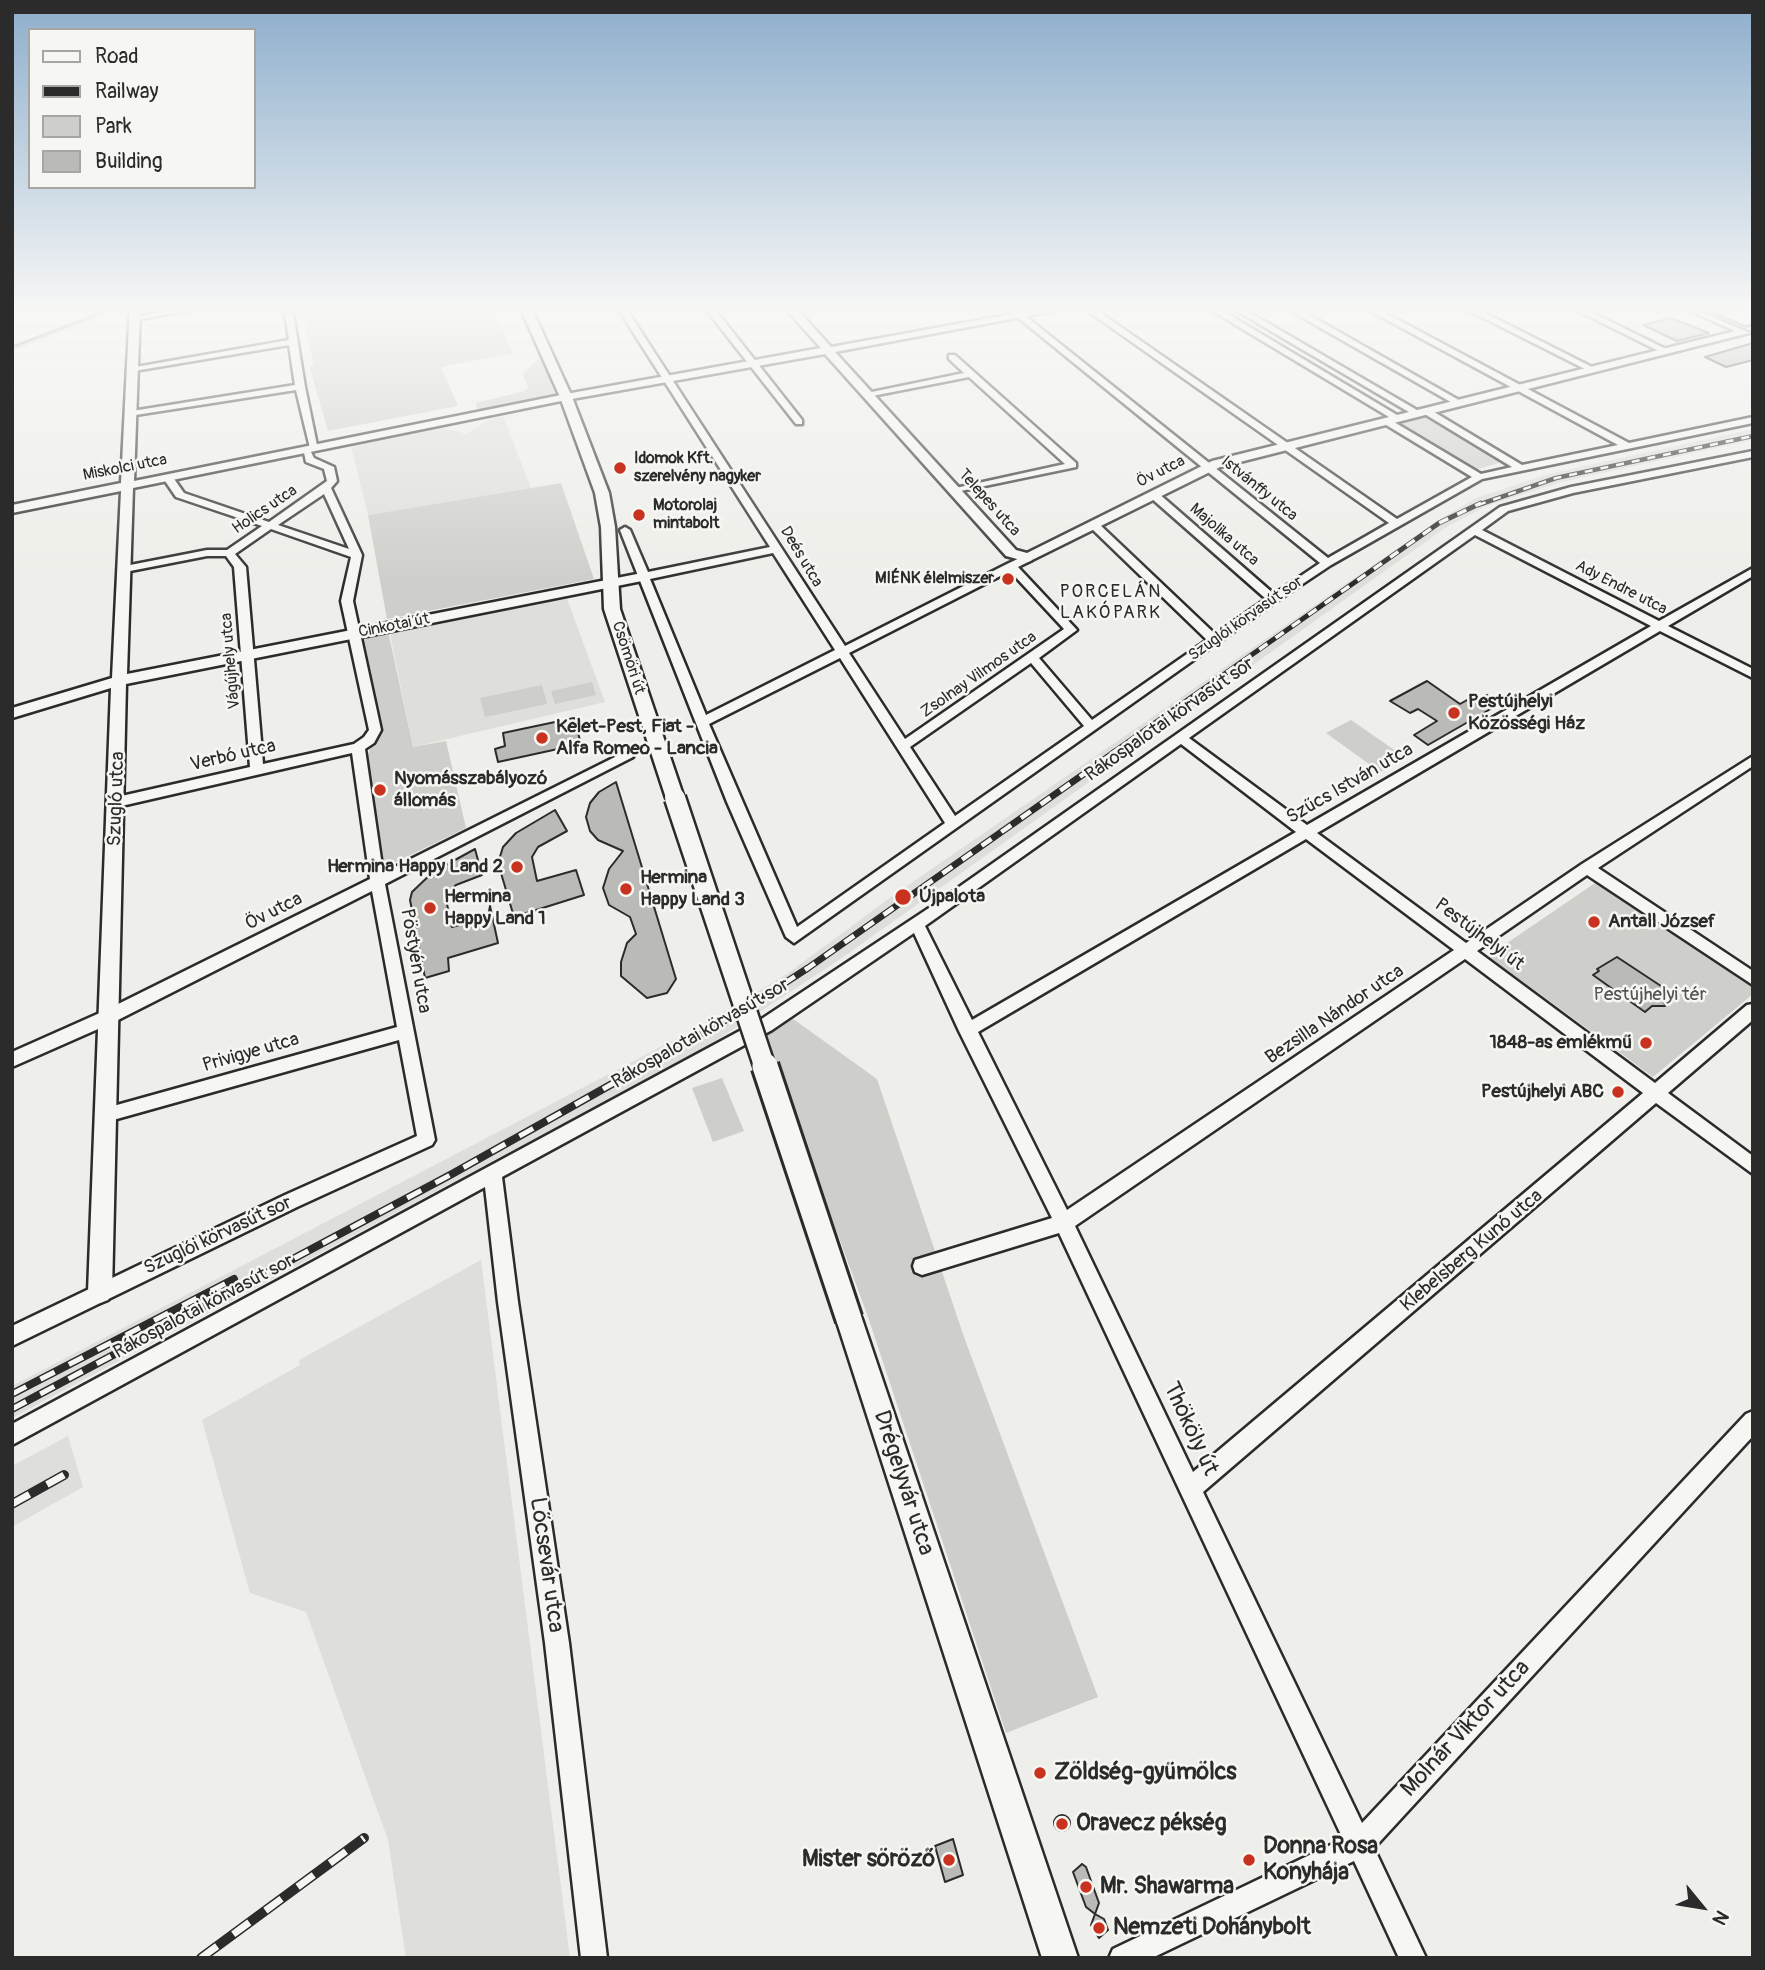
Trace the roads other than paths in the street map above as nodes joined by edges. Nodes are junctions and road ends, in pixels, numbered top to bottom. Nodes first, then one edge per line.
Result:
1 (133, 399) edge
2 (226, 399) edge
3 (302, 399) edge
4 (556, 399) edge
5 (567, 399) edge
6 (679, 399) edge
7 (780, 399) edge
8 (871, 399) edge
9 (999, 399) edge
10 (1123, 399) edge
11 (1217, 399) edge
12 (1358, 399) edge
13 (1398, 399) edge
14 (1452, 399) edge
15 (1475, 399) edge
16 (1540, 399) edge
17 (1459, 403) junction
18 (1421, 412) junction
19 (132, 414) junction
20 (1392, 420) junction
21 (1753, 420) edge
22 (799, 422) dead end
23 (1628, 446) junction
24 (1285, 447) junction
25 (310, 449) junction
26 (1753, 454) edge
27 (1208, 468) junction
28 (1520, 468) junction
29 (1479, 477) junction
30 (167, 478) junction
31 (128, 485) junction
32 (326, 488) junction
33 (955, 491) junction
34 (1154, 495) junction
35 (12, 509) edge
36 (1396, 523) junction
37 (272, 524) junction
38 (1094, 525) junction
39 (625, 530) dead end
40 (1474, 530) junction
41 (778, 549) junction
42 (229, 553) junction
43 (356, 555) junction
44 (1028, 558) junction
45 (1327, 563) junction
46 (1011, 566) junction
47 (125, 569) junction
48 (1753, 571) edge
49 (642, 577) junction
50 (611, 583) junction
51 (1273, 599) junction
52 (1662, 627) junction
53 (354, 634) junction
54 (1215, 641) junction
55 (840, 652) junction
56 (246, 655) junction
57 (1032, 657) junction
58 (1753, 674) edge
59 (119, 681) junction
60 (12, 713) edge
61 (702, 722) junction
62 (1091, 727) junction
63 (1181, 737) junction
64 (358, 747) junction
65 (902, 747) junction
66 (626, 757) dead end
67 (1753, 760) edge
68 (257, 770) junction
69 (117, 802) junction
70 (953, 824) junction
71 (1305, 832) junction
72 (1587, 868) junction
73 (379, 881) junction
74 (916, 923) junction
75 (1465, 951) junction
76 (1753, 979) edge
77 (745, 1008) joint
78 (1753, 1010) edge
79 (108, 1017) junction
80 (407, 1031) junction
81 (967, 1031) junction
82 (12, 1060) edge
83 (1655, 1093) junction
84 (106, 1115) junction
85 (426, 1140) joint
86 (1753, 1166) edge
87 (493, 1174) junction
88 (1064, 1223) junction
89 (922, 1266) dead end
90 (100, 1292) junction
91 (12, 1336) edge
92 (1753, 1421) edge
93 (12, 1434) edge
94 (1189, 1490) junction
95 (1359, 1844) junction
96 (594, 1958) edge
97 (1060, 1958) edge
98 (1122, 1958) edge
99 (1413, 1958) edge

1 - 19 street, Szugló utca
2 - 19 street
3 - 25 street
4 - 25 street, Miskolci utca
5 - 50 main road, Csömöri út
6 - 41 street, Deés utca
7 - 22 street
8 - 33 street, Telepes utca
9 - 33 street
10 - 27 street, Istvánffy utca
11 - 24 street
12 - 20 street
13 - 18 street
14 - 17 street
15 - 17 street, Öv utca
16 - 23 street
17 - 18 street, Öv utca
18 - 20 street, Öv utca
18 - 28 street
19 - 31 street, Szugló utca
20 - 24 street, Öv utca
20 - 29 street
21 - 23 street, Szuglói körvasút sor
23 - 28 street, Szuglói körvasút sor
24 - 27 street, Öv utca
24 - 36 street
25 - 30 street, Miskolci utca
25 - 32 street, Holics utca
26 - 40 street, Rákospalotai körvasút sor
27 - 34 street, Öv utca
27 - 45 street, Istvánffy utca
28 - 29 street, Szuglói körvasút sor
29 - 36 street, Szuglói körvasút sor
30 - 31 street, Miskolci utca
30 - 37 street
31 - 35 street, Miskolci utca
31 - 47 street, Szugló utca
32 - 37 street, Holics utca
32 - 43 street
33 - 44 street, Telepes utca
34 - 38 street, Öv utca
34 - 51 street, Majolika utca
36 - 45 street, Szuglói körvasút sor
37 - 42 street, Holics utca
37 - 43 street
38 - 44 street, Öv utca
38 - 54 street
39 - 49 street
40 - 52 street, Ady Endre utca
40 - 63 street, Rákospalotai körvasút sor
41 - 49 street, Cinkotai út
41 - 55 street, Deés utca
42 - 47 street, Holics utca
42 - 56 street, Vágújhely utca
43 - 53 street
44 - 46 street, Öv utca
45 - 51 street, Szuglói körvasút sor
46 - 55 street, Öv utca
46 - 57 street, Zsolnay Vilmos utca
47 - 59 street, Szugló utca
48 - 52 street, Szűcs István utca
49 - 50 street, Cinkotai út
49 - 61 street
50 - 53 street, Cinkotai út
50 - 77 main road, Csömöri út, bridge
51 - 54 street, Szuglói körvasút sor
52 - 58 street, Ady Endre utca
52 - 71 street, Szűcs István utca
53 - 56 street, Cinkotai út
53 - 64 street
54 - 62 street, Szuglói körvasút sor
55 - 61 street, Öv utca
55 - 65 street, Deés utca
56 - 59 street, Cinkotai út
56 - 68 street, Vágújhely utca
57 - 62 street
57 - 65 street, Zsolnay Vilmos utca
59 - 60 street, Cinkotai út
59 - 69 street, Szugló utca
61 - 70 street, Szuglói körvasút sor
62 - 70 street, Szuglói körvasút sor
63 - 71 street, Pestújhelyi út
63 - 74 street, Rákospalotai körvasút sor
64 - 68 street, Verbó utca
64 - 73 street, Pöstyén utca
65 - 70 street, Deés utca
66 - 73 street, Öv utca
67 - 72 street, Bezsilla Nándor utca
68 - 69 street, Verbó utca
69 - 79 street, Szugló utca
71 - 75 street, Pestújhelyi út
71 - 81 street, Szűcs István utca
72 - 75 street, Bezsilla Nándor utca
72 - 76 street
73 - 79 street, Öv utca
73 - 80 street, Pöstyén utca
74 - 81 street, Thököly út
74 - 87 street, Rákospalotai körvasút sor
75 - 83 street, Pestújhelyi út
75 - 88 street, Bezsilla Nándor utca
77 - 97 main road, Drégelyvár utca, bridge
78 - 83 street, Klebelsberg Kunó utca
79 - 82 street, Öv utca
79 - 84 street, Szugló utca
80 - 84 street, Privigye utca
80 - 85 street, Pöstyén utca
81 - 88 street, Thököly út
83 - 86 street, Pestújhelyi út
83 - 94 street, Klebelsberg Kunó utca
84 - 90 street, Szugló utca
85 - 90 street, Szuglói körvasút sor
87 - 93 street, Rákospalotai körvasút sor
87 - 96 street, Lőcsevár utca
88 - 89 street, Bezsilla Nándor utca
88 - 94 street, Thököly út
90 - 91 street, Szuglói körvasút sor
92 - 95 street, Molnár Viktor utca
94 - 95 street, Thököly út
95 - 98 street, Molnár Viktor utca
95 - 99 street, Thököly út

